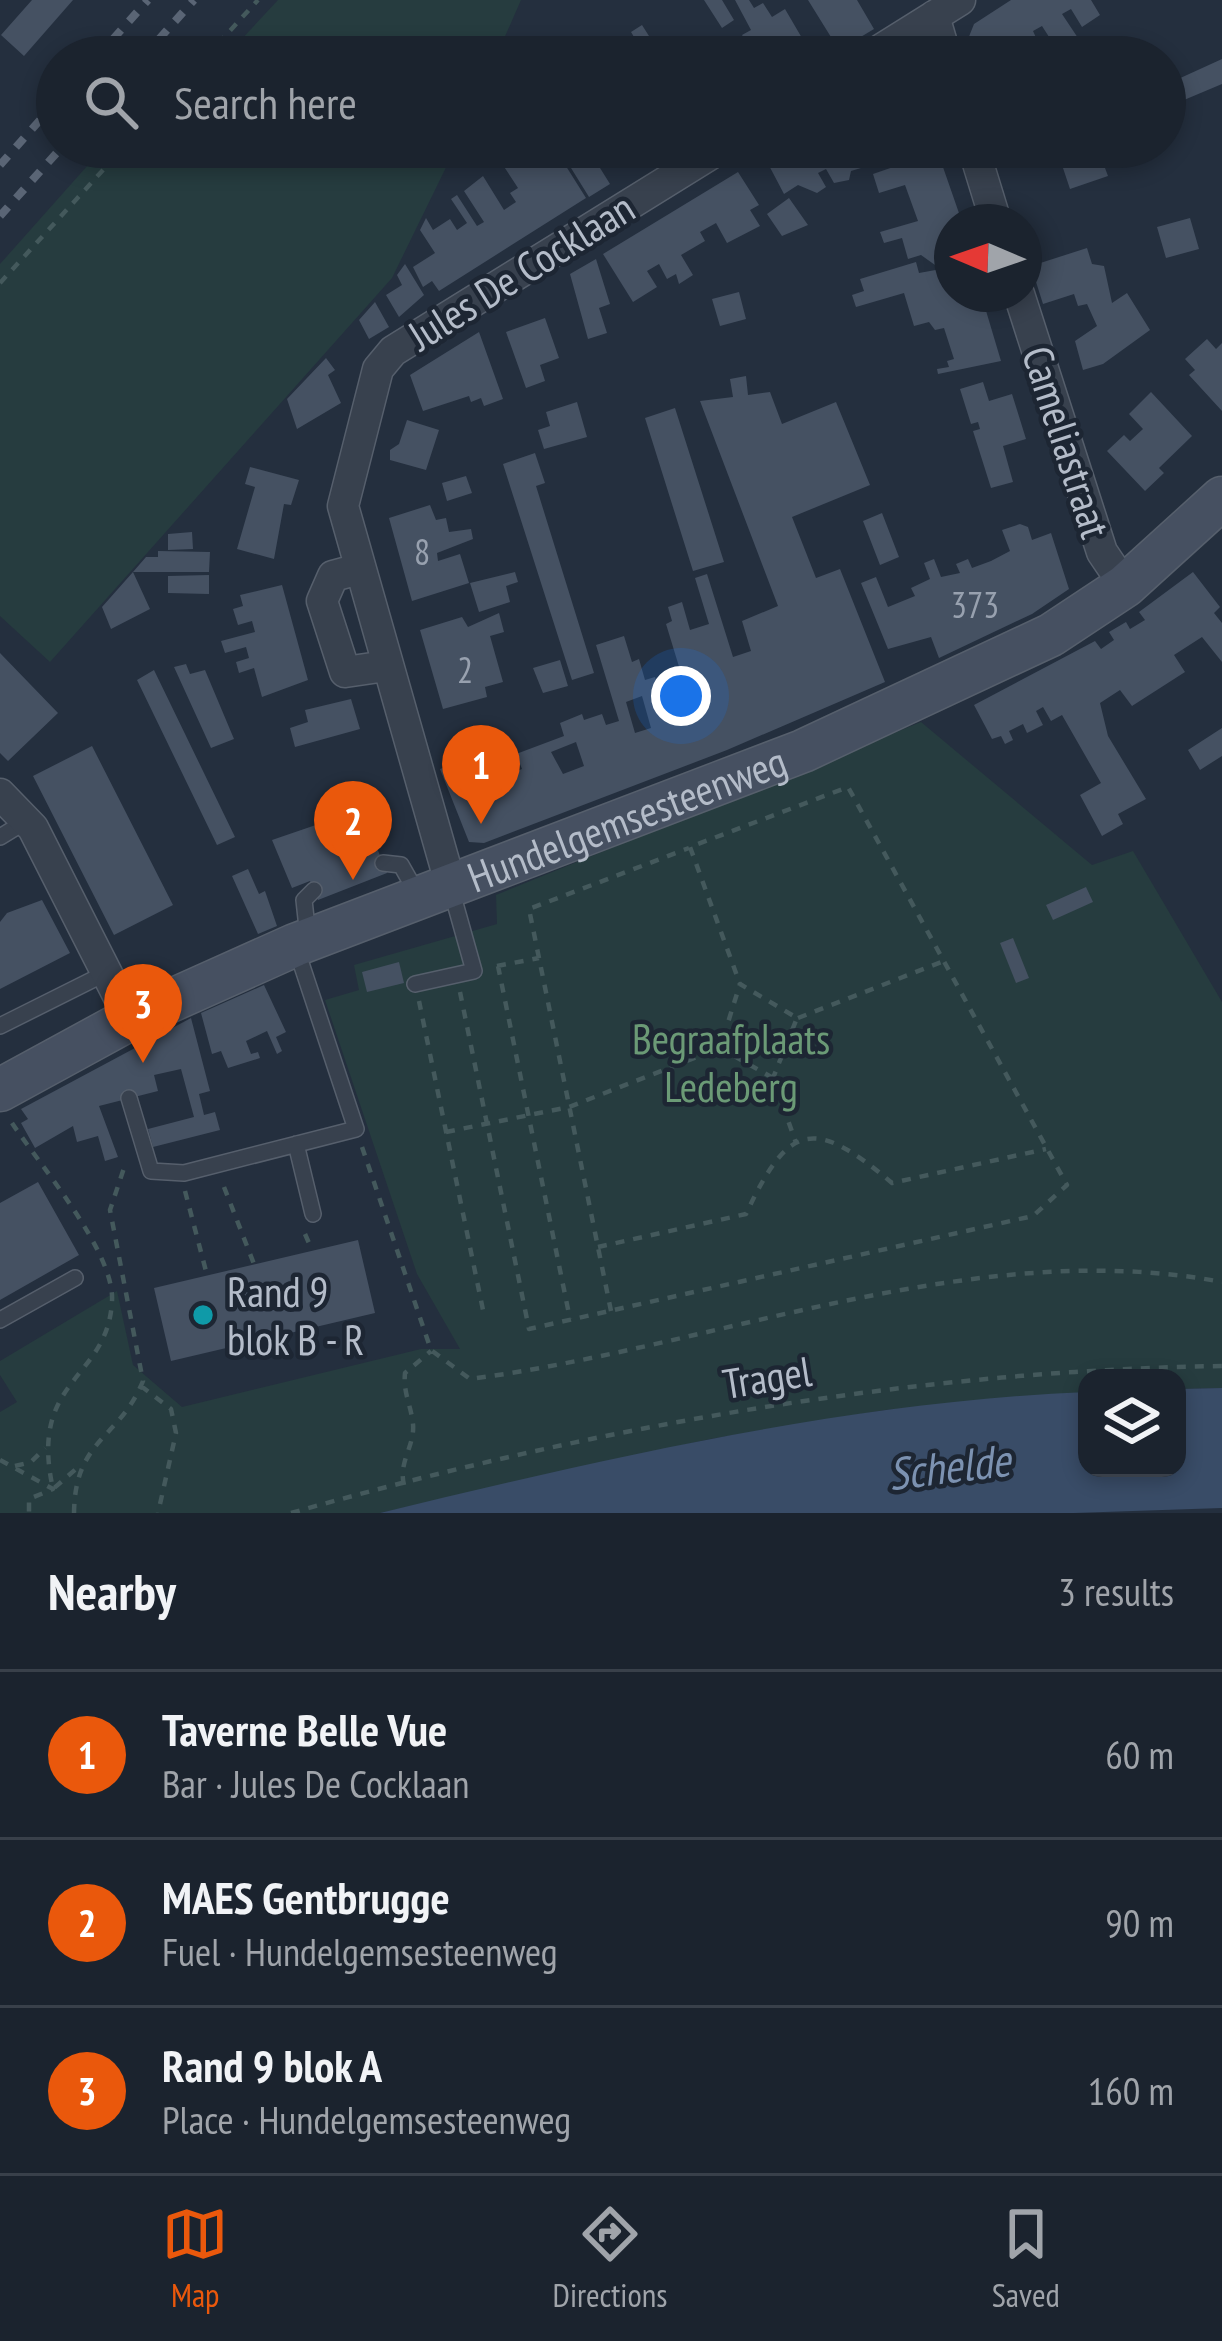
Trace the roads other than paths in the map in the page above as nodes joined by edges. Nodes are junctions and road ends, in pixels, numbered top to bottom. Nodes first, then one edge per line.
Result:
1 (947, 8) edge
2 (902, 36) edge
3 (689, 168) edge
4 (979, 168) edge
5 (990, 204) edge
6 (1025, 312) edge
7 (1222, 498) edge
8 (359, 568) junction
9 (1125, 586) junction
10 (386, 666) junction
11 (0, 794) edge
12 (13, 829) edge
13 (383, 863) dead end
14 (314, 890) dead end
15 (435, 892) junction
16 (302, 942) junction
17 (106, 973) junction
18 (416, 984) road end
19 (0, 1025) edge
20 (118, 1031) junction
21 (0, 1090) edge
22 (129, 1098) dead end
23 (296, 1144) junction
24 (313, 1214) dead end
25 (75, 1278) dead end
26 (0, 1320) edge

1 - 2 street
3 - 8 street, Jules De Cocklaan
4 - 5 street
6 - 9 street, Cameliastraat
7 - 9 main road, Hundelgemsesteenweg
8 - 10 street, Jules De Cocklaan
8 - 10 street
9 - 15 main road, Hundelgemsesteenweg
10 - 15 street, Jules De Cocklaan
11 - 12 street
12 - 17 street
13 - 15 lane
14 - 16 lane
15 - 16 main road, Hundelgemsesteenweg
15 - 18 lane
16 - 20 main road, Hundelgemsesteenweg
16 - 23 lane
17 - 19 lane
17 - 20 street
20 - 21 main road, Hundelgemsesteenweg
22 - 23 lane
23 - 24 lane
25 - 26 lane

